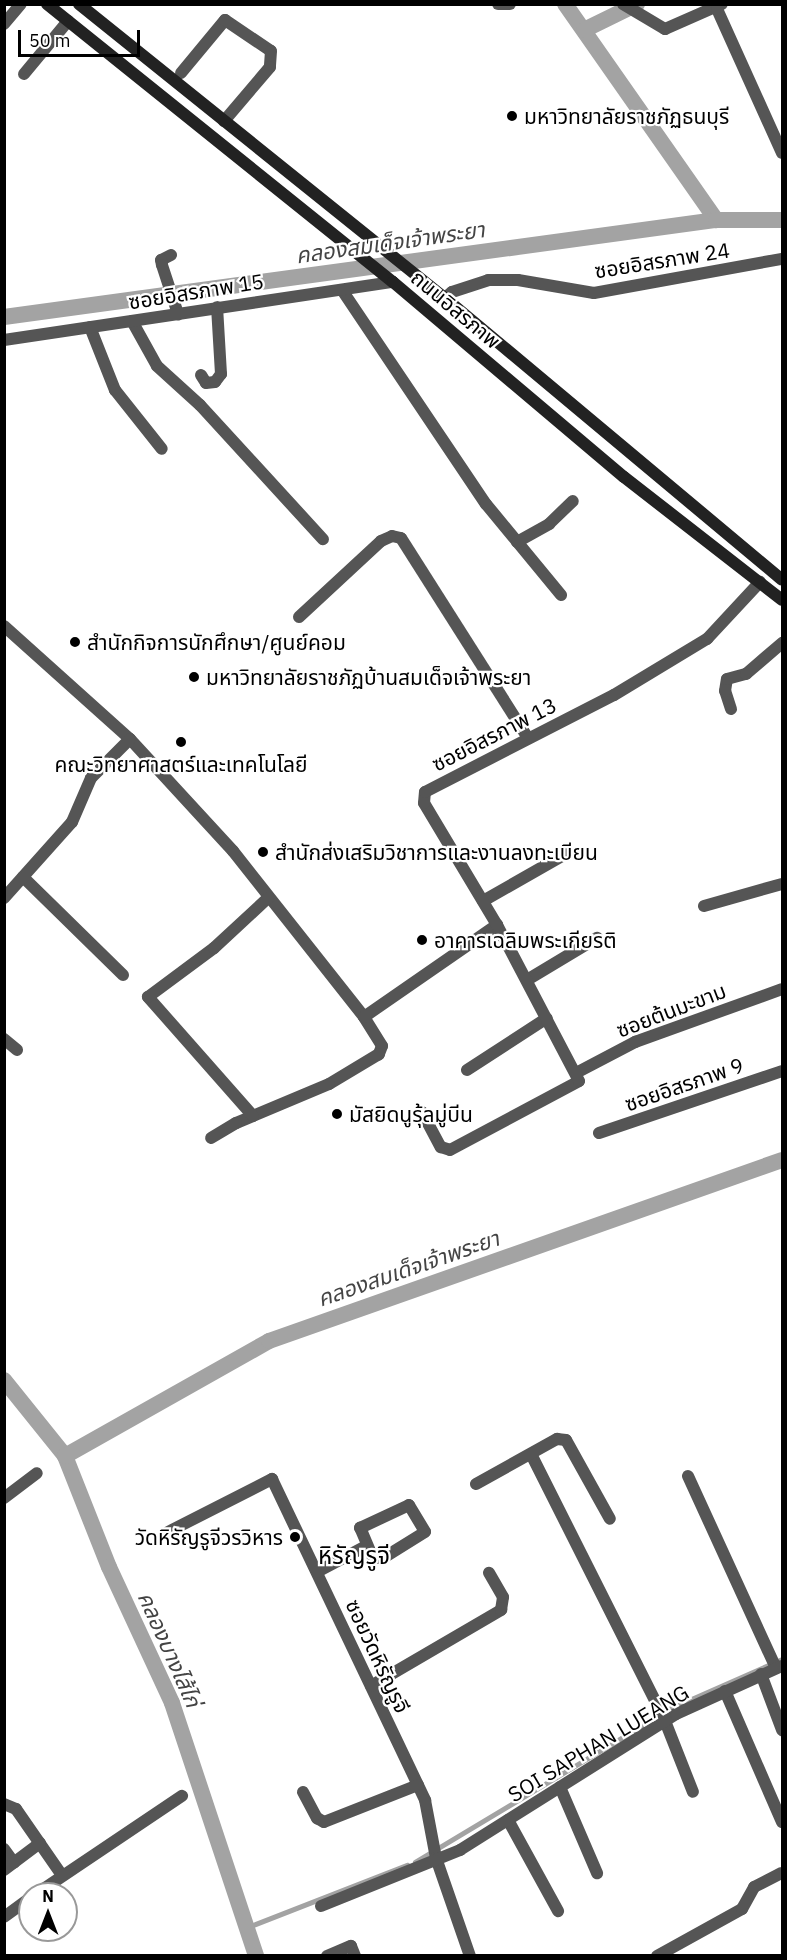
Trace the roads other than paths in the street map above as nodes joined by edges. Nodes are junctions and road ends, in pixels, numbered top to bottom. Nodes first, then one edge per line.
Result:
1 (21, 4) edge
2 (47, 4) edge
3 (79, 4) edge
4 (498, 4) edge
5 (510, 4) edge
6 (623, 4) edge
7 (720, 7) edge
8 (68, 21) junction
9 (4, 24) edge
10 (181, 73) dead end
11 (24, 74) dead end
12 (224, 121) junction
13 (783, 153) edge
14 (171, 255) dead end
15 (783, 259) edge
16 (393, 282) junction
17 (342, 290) junction
18 (445, 298) junction
19 (175, 302) junction
20 (217, 306) junction
21 (132, 321) junction
22 (90, 327) junction
23 (4, 340) edge
24 (201, 375) dead end
25 (162, 449) dead end
26 (573, 501) dead end
27 (323, 539) dead end
28 (517, 542) junction
29 (783, 580) edge
30 (760, 582) junction
31 (561, 595) dead end
32 (783, 600) edge
33 (299, 617) dead end
34 (4, 626) edge
35 (783, 643) edge
36 (731, 709) dead end
37 (528, 738) junction
38 (130, 739) junction
39 (568, 852) dead end
40 (23, 877) junction
41 (783, 884) edge
42 (4, 898) edge
43 (268, 898) junction
44 (483, 901) junction
45 (704, 906) dead end
46 (497, 925) junction
47 (597, 938) dead end
48 (123, 975) dead end
49 (527, 980) junction
50 (783, 989) edge
51 (364, 1017) junction
52 (547, 1018) junction
53 (4, 1039) edge
54 (17, 1050) dead end
55 (467, 1071) dead end
56 (783, 1071) edge
57 (578, 1077) junction
58 (422, 1112) dead end
59 (253, 1116) junction
60 (599, 1133) dead end
61 (211, 1138) dead end
62 (531, 1454) junction
63 (37, 1473) dead end
64 (688, 1476) dead end
65 (476, 1484) dead end
66 (4, 1498) edge
67 (610, 1519) dead end
68 (168, 1532) dead end
69 (366, 1546) junction
70 (317, 1572) junction
71 (489, 1573) dead end
72 (779, 1667) edge
73 (761, 1674) junction
74 (371, 1686) junction
75 (725, 1691) junction
76 (665, 1721) junction
77 (783, 1730) edge
78 (418, 1785) junction
79 (560, 1787) junction
80 (303, 1792) dead end
81 (693, 1792) dead end
82 (182, 1797) dead end
83 (4, 1804) edge
84 (508, 1820) junction
85 (783, 1822) edge
86 (40, 1843) junction
87 (4, 1849) edge
88 (435, 1856) junction
89 (9, 1867) edge
90 (783, 1873) edge
91 (62, 1874) junction
92 (597, 1874) dead end
93 (52, 1882) edge
94 (321, 1905) dead end
95 (18, 1907) edge
96 (558, 1911) dead end
97 (4, 1917) edge
98 (327, 1956) edge
99 (355, 1956) edge
100 (470, 1956) edge
101 (657, 1956) edge

1 - 9 street
2 - 8 main road, ถนนอิสรภาพ
3 - 12 main road
4 - 5 street
6 - 7 street
7 - 13 street
8 - 11 street
8 - 16 main road, ถนนอิสรภาพ
10 - 12 street
12 - 18 main road
14 - 19 street
15 - 18 street, ซอยอิสรภาพ 24
16 - 17 street, ซอยอิสรภาพ 15
16 - 30 main road, ถนนอิสรภาพ
17 - 20 street, ซอยอิสรภาพ 15
17 - 28 street
18 - 29 main road
19 - 20 street, ซอยอิสรภาพ 15
19 - 21 street, ซอยอิสรภาพ 15
20 - 24 street
21 - 22 street, ซอยอิสรภาพ 15
21 - 27 street
22 - 23 street, ซอยอิสรภาพ 15
22 - 25 street
26 - 28 street
28 - 31 street
30 - 32 main road, ถนนอิสรภาพ
30 - 37 street, ซอยอิสรภาพ 13
33 - 37 street
34 - 38 street
35 - 36 street
37 - 44 street, ซอยอิสรภาพ 13
38 - 40 street
38 - 43 street
39 - 44 street
40 - 42 street
40 - 48 street
41 - 45 street
43 - 51 street
43 - 59 street
44 - 46 street, ซอยอิสรภาพ 13
46 - 49 street, ซอยอิสรภาพ 13
46 - 51 street
47 - 49 street
49 - 52 street, ซอยอิสรภาพ 13
50 - 57 street, ซอยต้นมะขาม
51 - 59 street
52 - 55 street
52 - 57 street, ซอยอิสรภาพ 13
53 - 54 street
56 - 60 street, ซอยอิสรภาพ 9
57 - 58 street, ซอยต้นมะขาม
59 - 61 street
62 - 65 street
62 - 67 street
62 - 76 street
63 - 66 street
64 - 72 street
68 - 70 street, ซอยวัดหิรัญรูจี
69 - 69 street
69 - 70 street
70 - 74 street, ซอยวัดหิรัญรูจี
71 - 74 street
72 - 73 street, SOI SAPHAN LUEANG
73 - 75 street, SOI SAPHAN LUEANG
73 - 77 street
74 - 78 street, ซอยวัดหิรัญรูจี
75 - 76 street, SOI SAPHAN LUEANG
75 - 85 street
76 - 79 street, SOI SAPHAN LUEANG
76 - 81 street
78 - 80 street
78 - 88 street, ซอยวัดหิรัญรูจี
79 - 84 street, SOI SAPHAN LUEANG
79 - 92 street
82 - 91 street
83 - 86 street
84 - 88 street, SOI SAPHAN LUEANG
84 - 96 street
86 - 89 street
86 - 91 street
87 - 89 street
88 - 94 street, SOI SAPHAN LUEANG
88 - 100 street, ซอยวัดหิรัญรูจี
90 - 101 street
91 - 93 street
95 - 97 street
98 - 99 street

